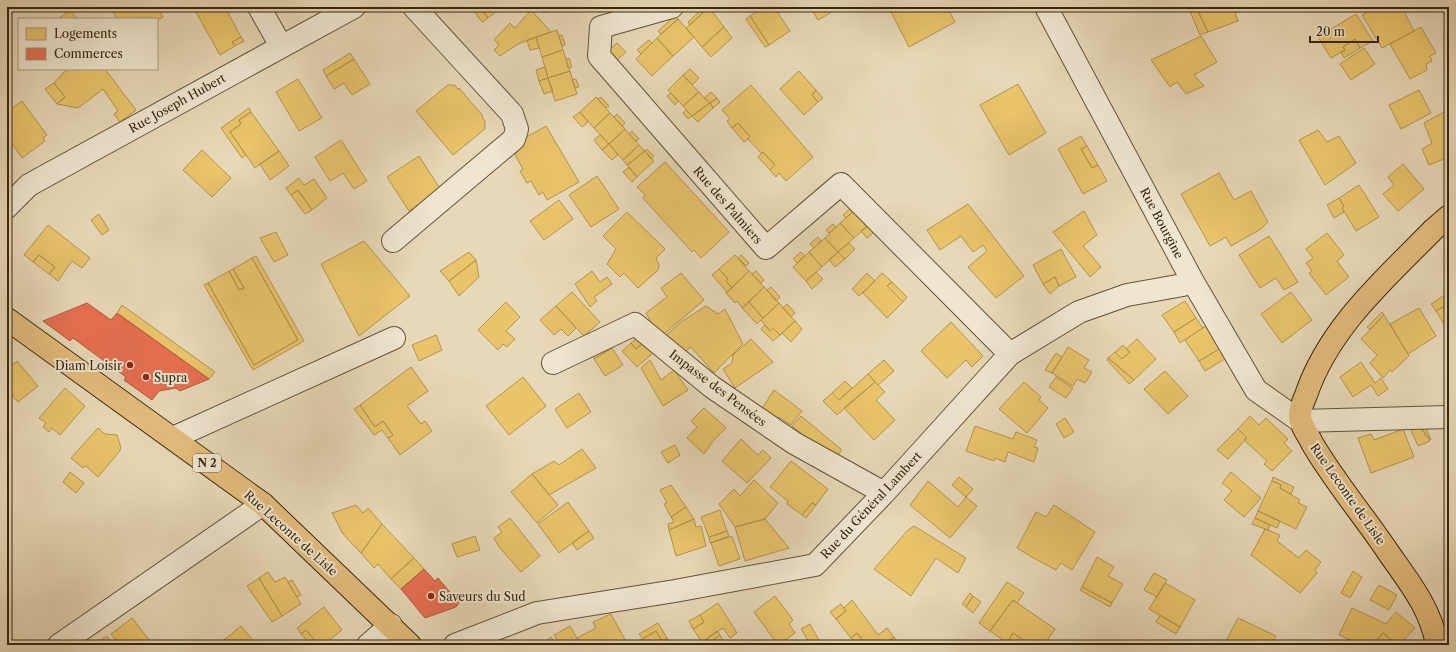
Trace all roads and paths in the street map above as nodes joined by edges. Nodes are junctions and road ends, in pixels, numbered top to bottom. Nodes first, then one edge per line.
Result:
1 (259, 7) edge
2 (354, 7) edge
3 (414, 7) edge
4 (672, 7) edge
5 (1046, 7) edge
6 (281, 46) junction
7 (7, 207) edge
8 (1449, 216) edge
9 (393, 242) dead end
10 (1192, 280) junction
11 (7, 319) edge
12 (394, 338) dead end
13 (1010, 354) junction
14 (553, 363) dead end
15 (1449, 417) edge
16 (1300, 421) junction
17 (173, 438) junction
18 (884, 493) junction
19 (263, 504) junction
20 (391, 625) junction
21 (59, 645) edge
22 (368, 645) edge
23 (410, 645) edge
24 (455, 645) edge
25 (1437, 645) edge

1 - 6 street
2 - 6 street, Rue Joseph Hubert
3 - 9 street
4 - 13 street, Rue des Palmiers
5 - 10 street, Rue Bourgine
6 - 7 street, Rue Joseph Hubert
8 - 16 main road
10 - 13 street, Rue du Général Lambert
10 - 16 street, Rue Bourgine
11 - 17 main road, Rue Leconte de Lisle / N 2
12 - 17 street
13 - 18 street, Rue du Général Lambert
14 - 18 street, Impasse des Pensées
15 - 16 street
16 - 25 main road, Rue Leconte de Lisle
17 - 19 main road, Rue Leconte de Lisle / N 2
18 - 24 street, Rue du Général Lambert
19 - 20 main road, Rue Leconte de Lisle / N 2
19 - 21 street
20 - 22 street
20 - 23 main road, Rue Leconte de Lisle / N 2

